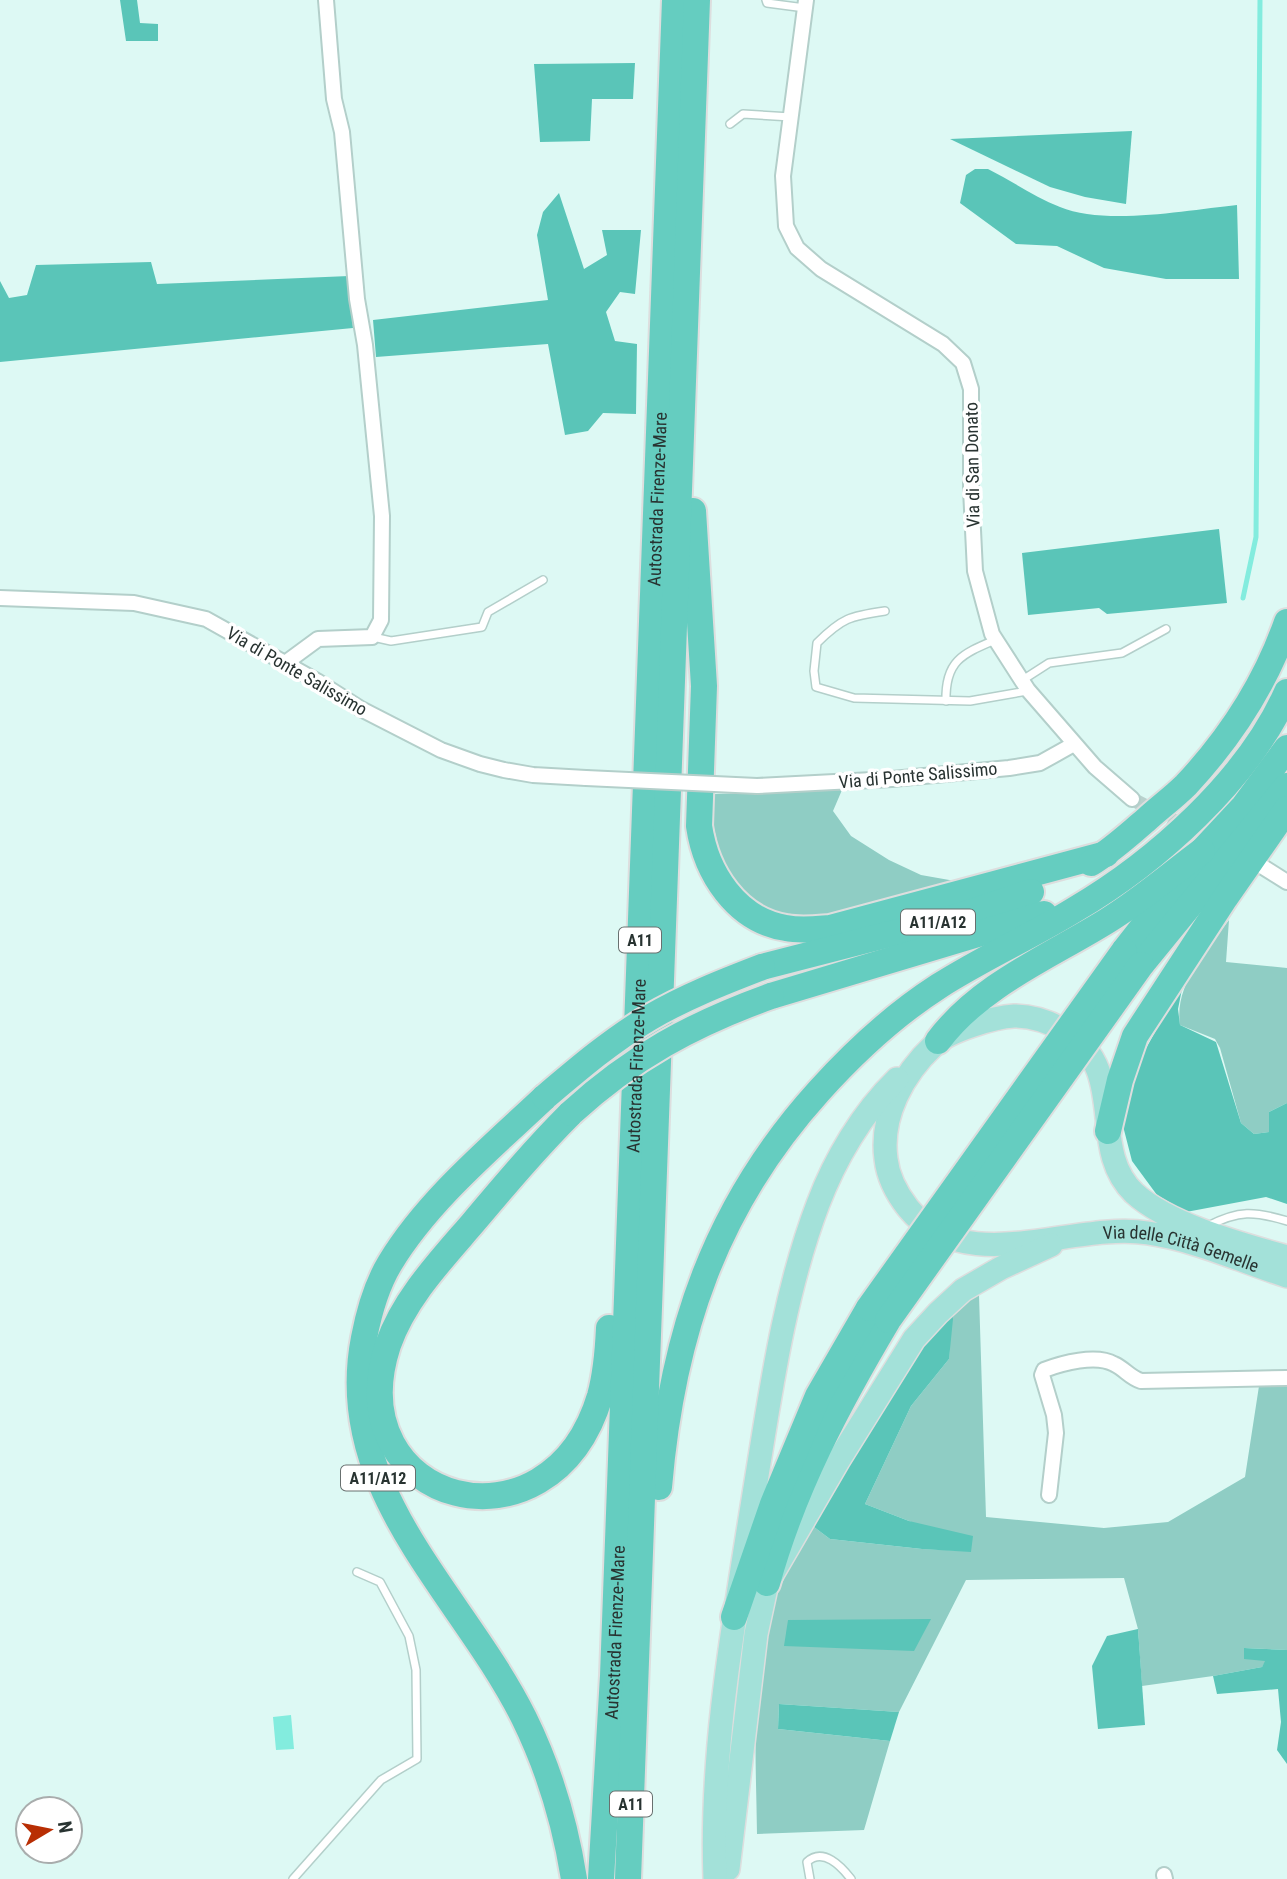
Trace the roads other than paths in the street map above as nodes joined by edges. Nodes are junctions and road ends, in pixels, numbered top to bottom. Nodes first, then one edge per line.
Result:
1 (326, 0) edge
2 (675, 0) edge
3 (697, 0) edge
4 (766, 0) edge
5 (806, 4) edge
6 (791, 117) junction
7 (730, 124) dead end
8 (684, 337) junction
9 (543, 580) dead end
10 (0, 597) edge
11 (885, 611) dead end
12 (1287, 622) edge
13 (1166, 629) dead end
14 (372, 637) junction
15 (995, 640) junction
16 (284, 664) junction
17 (1024, 686) junction
18 (1287, 692) edge
19 (946, 701) junction
20 (1074, 744) junction
21 (1287, 748) edge
22 (1287, 786) edge
23 (1132, 799) tunnel mouth
24 (1287, 809) edge
25 (1202, 851) junction
26 (1106, 854) junction
27 (1263, 867) dead end
28 (1287, 882) edge
29 (1093, 899) junction
30 (1133, 958) junction
31 (931, 1047) junction
32 (1108, 1130) junction
33 (632, 1146) junction
34 (1287, 1221) edge
35 (1202, 1230) junction
36 (1073, 1235) junction
37 (1287, 1257) edge
38 (1287, 1276) edge
39 (878, 1314) junction
40 (1287, 1378) edge
41 (1049, 1495) dead end
42 (357, 1572) dead end
43 (767, 1583) junction
44 (734, 1617) junction
45 (634, 1729) junction
46 (293, 1879) edge
47 (574, 1879) edge
48 (601, 1879) edge
49 (628, 1879) edge
50 (715, 1879) edge
51 (727, 1879) edge
52 (810, 1879) edge
53 (851, 1879) edge

1 - 14 street
2 - 33 highway, Autostrada Firenze-Mare / A11
3 - 8 highway, Autostrada Firenze-Mare / A11
4 - 5 lane
5 - 6 street, Via di San Donato
6 - 7 lane
6 - 15 street, Via di San Donato
8 - 26 highway
8 - 45 highway, Autostrada Firenze-Mare / A11
9 - 14 lane
10 - 16 street, Via di Ponte Salissimo
11 - 19 lane
12 - 26 highway, A11/A12
13 - 17 lane
14 - 16 street
15 - 17 street, Via di San Donato
15 - 19 lane
16 - 20 street, Via di Ponte Salissimo, bridge
17 - 19 lane
17 - 20 street, Via di San Donato
18 - 29 highway
20 - 23 street, Via di San Donato
21 - 25 highway
22 - 30 highway
24 - 32 highway
25 - 30 highway
25 - 31 highway
26 - 47 highway, A11/A12, bridge
27 - 28 street
29 - 33 highway, bridge
29 - 45 highway
30 - 39 highway, bridge
31 - 32 main road, Via delle Città Gemelle
31 - 36 main road, Via delle Città Gemelle
31 - 44 main road
32 - 35 main road, Via delle Città Gemelle
33 - 48 highway, Autostrada Firenze-Mare / A11
34 - 35 lane
35 - 37 main road, Via delle Città Gemelle
36 - 38 main road, Via delle Città Gemelle
36 - 43 main road
39 - 43 highway
39 - 44 highway
40 - 41 street
42 - 46 lane
43 - 51 main road
44 - 50 main road
45 - 49 highway, Autostrada Firenze-Mare / A11
52 - 53 lane

